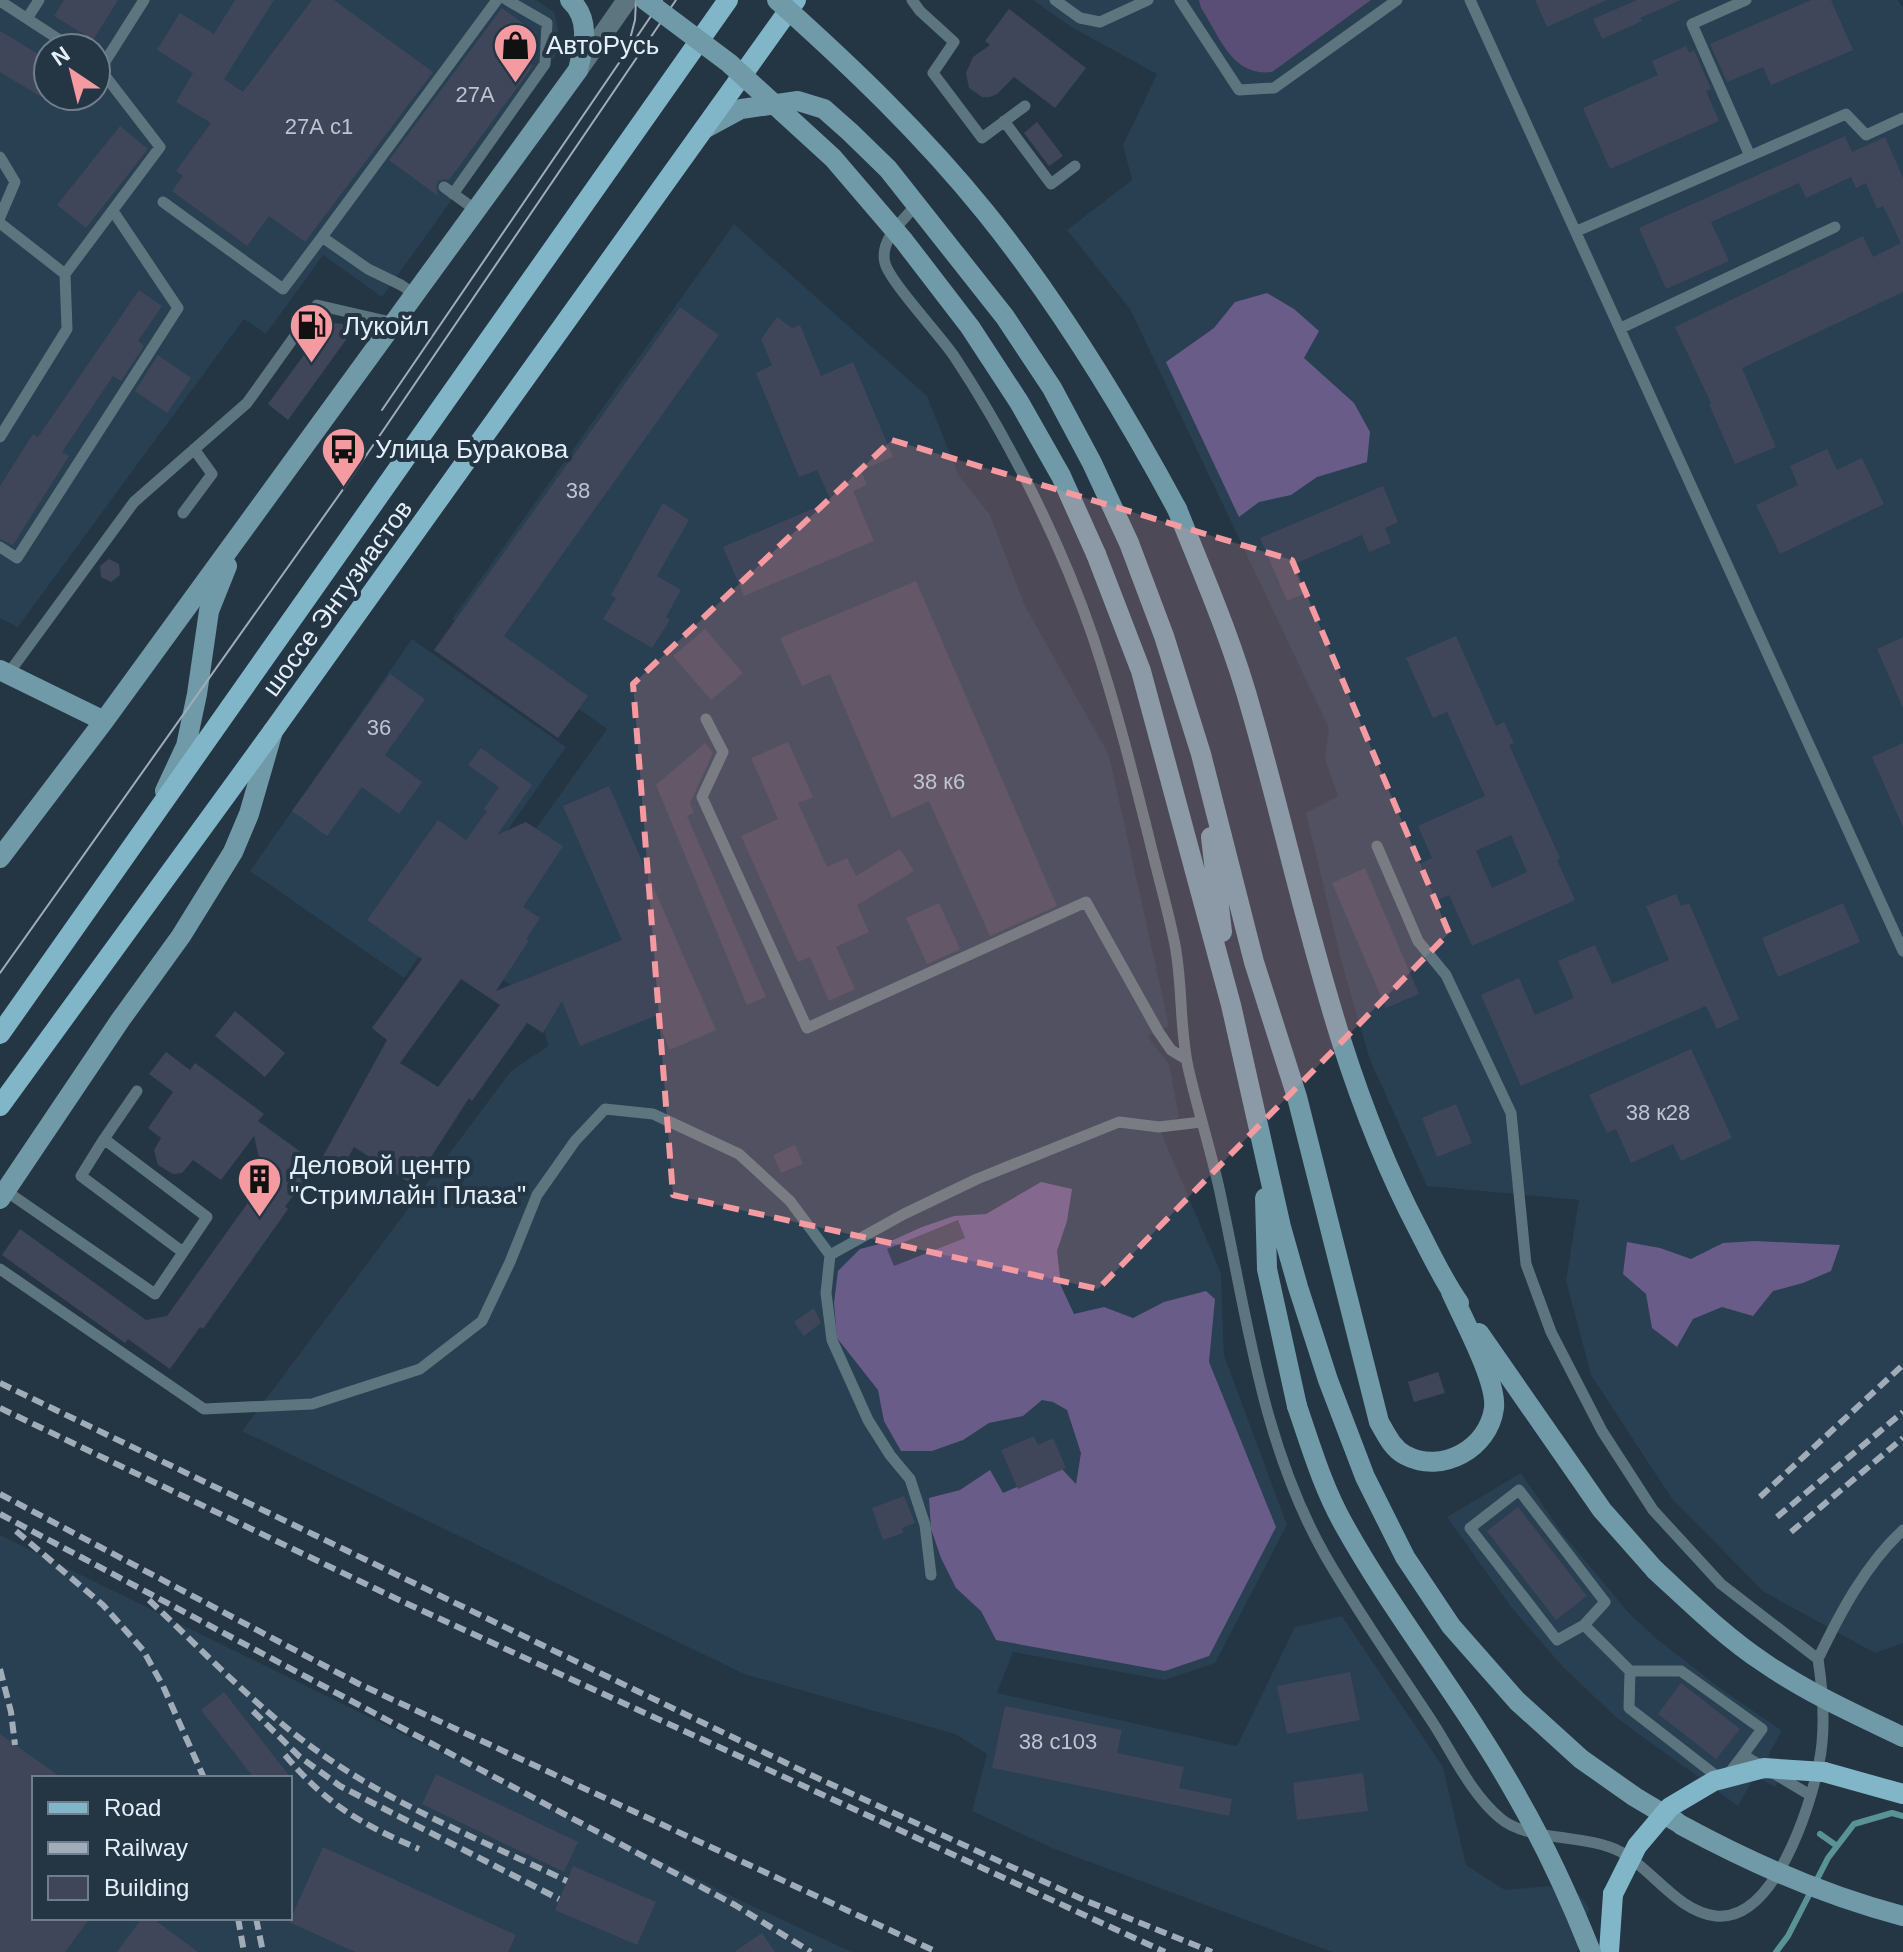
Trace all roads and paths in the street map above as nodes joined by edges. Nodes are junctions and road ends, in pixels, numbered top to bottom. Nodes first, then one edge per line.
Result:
1 (39, 0) edge
2 (144, 0) edge
3 (497, 0) edge
4 (507, 0) edge
5 (570, 0) edge
6 (627, 0) edge
7 (645, 0) edge
8 (728, 0) edge
9 (777, 0) edge
10 (796, 0) edge
11 (912, 0) edge
12 (1055, 0) edge
13 (1148, 0) edge
14 (1180, 0) edge
15 (1397, 0) edge
16 (1470, 0) edge
17 (1746, 0) edge
18 (0, 1) edge
19 (28, 17) junction
20 (49, 32) edge
21 (112, 47) edge
22 (578, 70) junction
23 (112, 83) edge
24 (1025, 106) dead end
25 (1903, 118) edge
26 (1004, 121) junction
27 (704, 129) junction
28 (1750, 156) junction
29 (0, 157) edge
30 (1075, 166) dead end
31 (163, 202) dead end
32 (917, 204) junction
33 (113, 211) junction
34 (477, 211) junction
35 (0, 220) edge
36 (1835, 227) dead end
37 (1577, 231) junction
38 (322, 237) junction
39 (65, 274) junction
40 (416, 295) junction
41 (395, 323) junction
42 (1621, 328) junction
43 (0, 437) edge
44 (194, 449) junction
45 (183, 513) dead end
46 (239, 536) junction
47 (0, 547) edge
48 (4, 672) edge
49 (706, 719) dead end
50 (104, 721) junction
51 (273, 731) junction
52 (1201, 754) junction
53 (154, 815) junction
54 (1377, 846) dead end
55 (0, 858) edge
56 (1903, 951) edge
57 (1231, 1005) junction
58 (0, 1034) edge
59 (1186, 1059) junction
60 (137, 1091) dead end
61 (0, 1106) edge
62 (1201, 1122) junction
63 (104, 1139) junction
64 (1264, 1150) junction
65 (3, 1195) edge
66 (180, 1250) dead end
67 (830, 1255) junction
68 (0, 1269) edge
69 (1451, 1292) junction
70 (1903, 1530) edge
71 (931, 1575) dead end
72 (1584, 1625) junction
73 (1818, 1659) junction
74 (1630, 1671) junction
75 (1903, 1737) edge
76 (1743, 1755) junction
77 (1903, 1794) edge
78 (1810, 1795) junction
79 (1903, 1916) edge
80 (1591, 1952) edge
81 (1609, 1952) edge

1 - 19 lane
2 - 21 lane
3 - 38 lane
4 - 34 lane
5 - 22 main road
6 - 22 street
7 - 57 main road, bridge
8 - 53 main road, шоссе Энтузиастов
9 - 69 main road, bridge
10 - 27 main road, шоссе Энтузиастов
11 - 26 lane
12 - 13 lane
14 - 15 lane
16 - 37 lane
17 - 28 lane
18 - 19 lane
19 - 20 lane
22 - 34 main road
23 - 33 lane
24 - 26 lane
25 - 28 lane
26 - 30 lane
27 - 32 main road
27 - 51 main road, шоссе Энтузиастов
28 - 37 lane
29 - 35 lane
31 - 38 lane
32 - 52 main road
32 - 59 lane
33 - 39 lane
33 - 47 lane
34 - 40 main road
35 - 39 lane
36 - 42 lane
37 - 42 lane
38 - 40 lane
39 - 43 lane
40 - 41 main road
41 - 44 lane
41 - 46 main road
42 - 56 lane
44 - 45 lane
44 - 48 lane
46 - 50 main road
46 - 53 main road
48 - 50 main road
49 - 59 lane
50 - 55 main road
51 - 61 main road, шоссе Энтузиастов
51 - 65 main road
52 - 57 main road
52 - 69 main road
53 - 58 main road, шоссе Энтузиастов
54 - 73 lane
57 - 64 main road
59 - 62 lane
60 - 63 lane
62 - 67 lane
62 - 78 lane
63 - 65 lane
63 - 66 lane
64 - 79 main road, bridge
64 - 80 main road, bridge
67 - 68 lane
67 - 71 lane
69 - 75 main road, bridge
70 - 73 lane
72 - 72 lane
72 - 74 lane
73 - 78 lane
74 - 76 lane
74 - 76 lane
76 - 78 lane
77 - 81 main road, bridge

